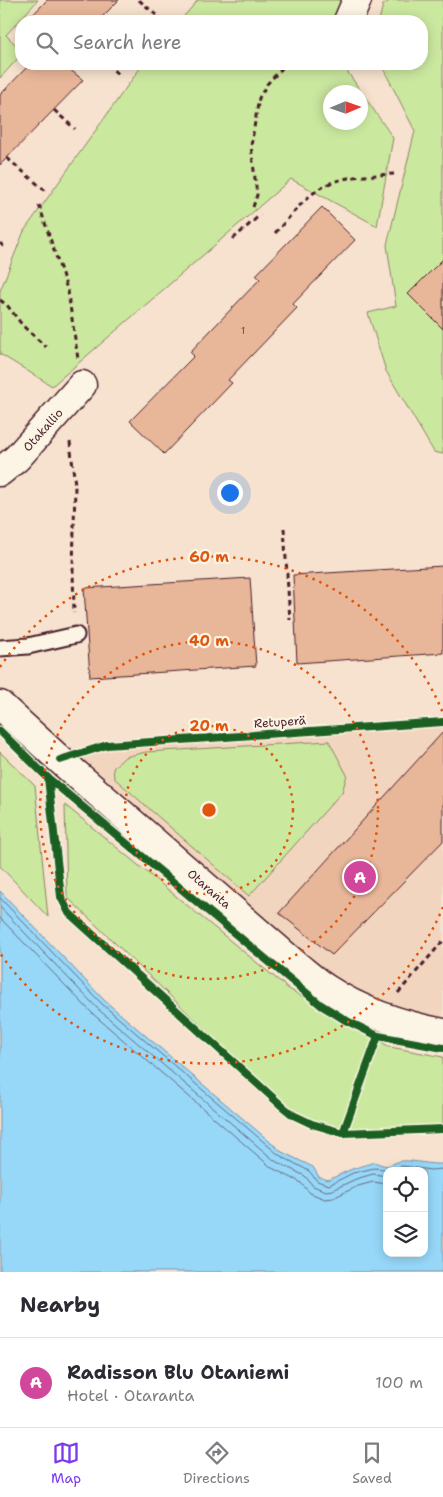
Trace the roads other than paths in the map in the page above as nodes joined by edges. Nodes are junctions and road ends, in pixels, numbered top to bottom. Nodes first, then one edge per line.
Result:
1 (357, 0) edge
2 (351, 15) edge
3 (82, 385) road end
4 (0, 472) edge
5 (76, 635) dead end
6 (0, 648) edge
7 (0, 705) edge
8 (443, 1033) edge

1 - 2 street
3 - 4 street, Otakallio
5 - 6 lane
7 - 8 street, Otaranta

